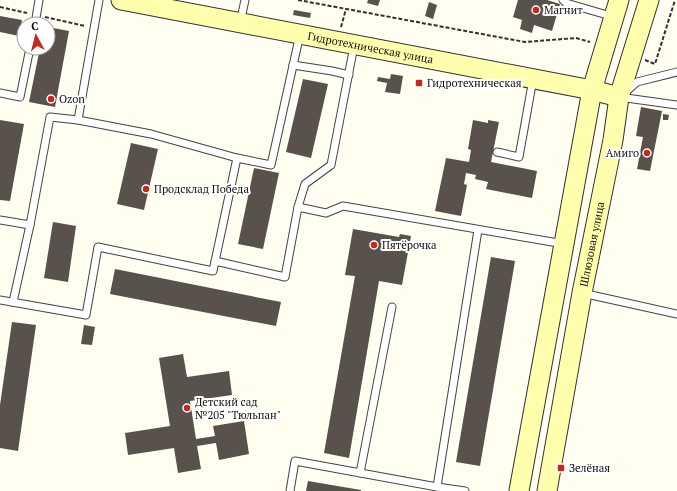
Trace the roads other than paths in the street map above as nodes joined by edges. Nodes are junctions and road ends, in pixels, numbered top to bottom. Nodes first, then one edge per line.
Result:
1 (39, 0) edge
2 (99, 0) edge
3 (121, 0) edge
4 (245, 0) edge
5 (563, 0) edge
6 (649, 0) edge
7 (617, 9) edge
8 (36, 16) edge
9 (240, 23) junction
10 (300, 34) junction
11 (355, 45) junction
12 (28, 56) edge
13 (293, 65) junction
14 (677, 72) edge
15 (349, 75) junction
16 (533, 79) junction
17 (592, 90) junction
18 (0, 93) edge
19 (619, 97) junction
20 (677, 105) edge
21 (78, 120) junction
22 (497, 152) dead end
23 (237, 158) junction
24 (298, 207) junction
25 (0, 220) edge
26 (30, 225) junction
27 (478, 230) junction
28 (564, 244) junction
29 (215, 261) junction
30 (582, 293) junction
31 (0, 300) edge
32 (13, 302) junction
33 (392, 308) dead end
34 (677, 314) edge
35 (360, 473) junction
36 (437, 487) junction
37 (290, 491) edge
38 (465, 491) edge
39 (519, 491) edge
40 (547, 491) edge

1 - 8 lane
2 - 21 lane
3 - 9 main road, Гидротехническая улица
4 - 9 lane
5 - 7 lane
6 - 19 main road, Шлюзовая улица
7 - 17 main road
9 - 10 main road, Гидротехническая улица
10 - 11 main road, Гидротехническая улица
10 - 13 lane
11 - 15 lane
11 - 16 main road, Гидротехническая улица
12 - 18 lane
13 - 15 lane
13 - 23 lane
14 - 19 lane
15 - 24 lane
16 - 17 main road, Гидротехническая улица
16 - 22 lane
17 - 19 main road, Гидротехническая улица
17 - 28 main road
19 - 20 lane
19 - 30 main road, Шлюзовая улица
21 - 23 lane
21 - 26 lane
23 - 29 lane
24 - 27 lane
24 - 29 lane
25 - 26 lane
26 - 32 lane
27 - 28 lane
27 - 36 lane
28 - 39 main road
29 - 32 lane
30 - 34 lane
30 - 40 main road, Шлюзовая улица
31 - 32 lane
33 - 35 lane
35 - 36 lane
35 - 37 lane
36 - 38 lane

